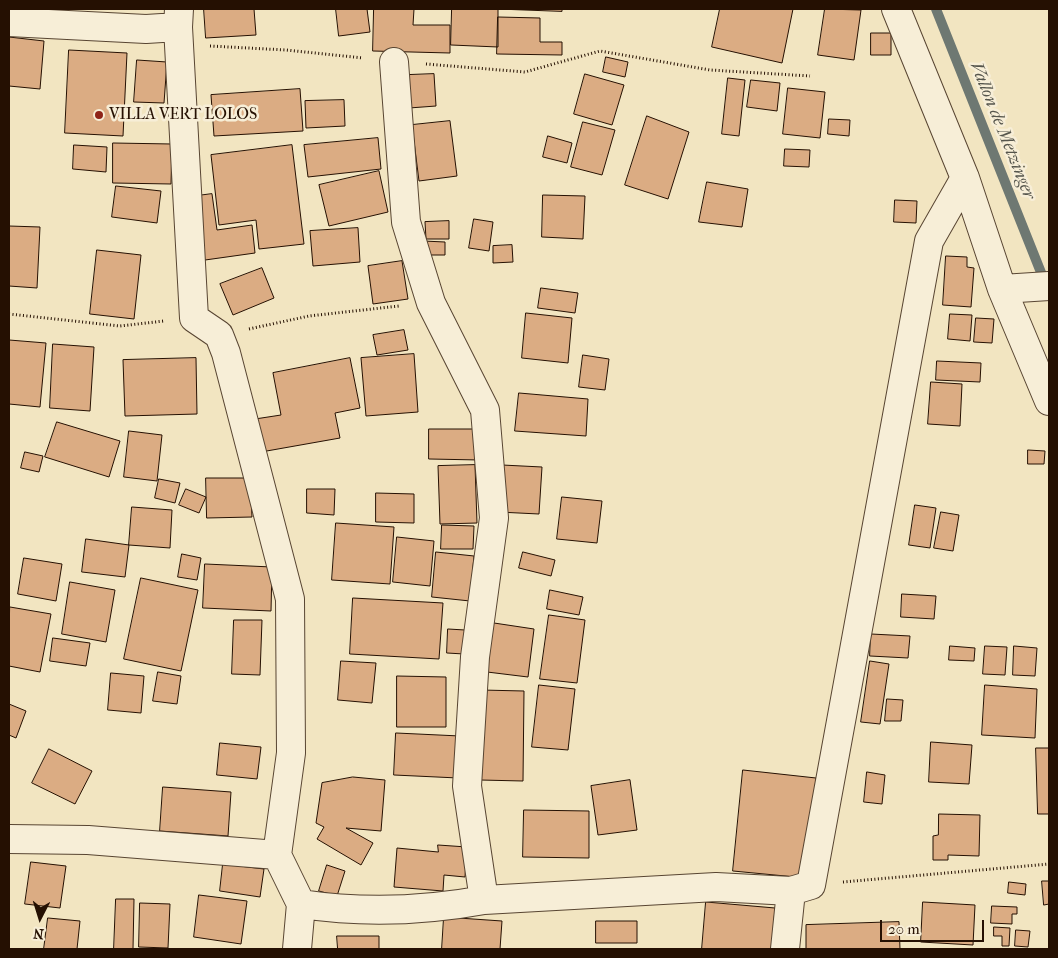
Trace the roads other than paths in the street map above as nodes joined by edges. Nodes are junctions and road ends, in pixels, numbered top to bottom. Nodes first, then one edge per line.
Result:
1 (896, 9) edge
2 (9, 22) edge
3 (179, 27) edge
4 (394, 62) road end
5 (965, 178) junction
6 (1049, 286) edge
7 (1002, 289) junction
8 (1049, 401) edge
9 (9, 839) edge
10 (277, 855) junction
11 (801, 888) junction
12 (484, 900) junction
13 (301, 904) junction
14 (297, 949) edge
15 (785, 949) edge

1 - 5 street
2 - 3 street
3 - 10 street
4 - 12 street
5 - 7 street
5 - 11 street
6 - 7 street
7 - 8 street
9 - 10 street
10 - 13 street
11 - 12 street
11 - 15 street
12 - 13 street
13 - 14 street

